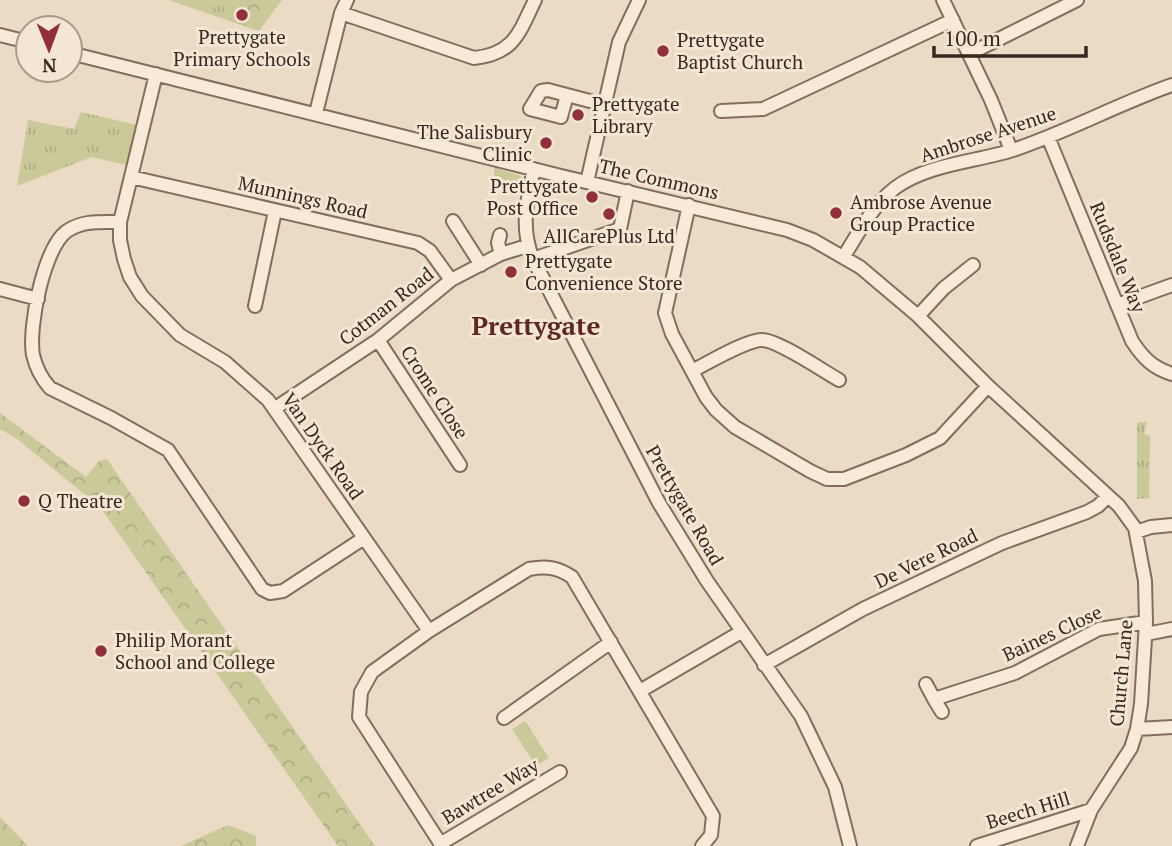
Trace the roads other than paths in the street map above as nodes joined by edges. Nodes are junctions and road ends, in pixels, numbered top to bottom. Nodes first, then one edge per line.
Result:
1 (347, 0) edge
2 (535, 0) edge
3 (639, 0) edge
4 (943, 0) edge
5 (1077, 0) edge
6 (341, 13) junction
7 (953, 20) junction
8 (969, 54) junction
9 (84, 56) edge
10 (156, 74) junction
11 (1172, 85) edge
12 (567, 95) dead end
13 (605, 105) junction
14 (721, 111) dead end
15 (316, 113) junction
16 (1048, 137) junction
17 (1011, 150) junction
18 (534, 169) junction
19 (131, 177) junction
20 (587, 182) junction
21 (628, 191) junction
22 (690, 205) junction
23 (275, 211) junction
24 (453, 221) dead end
25 (120, 222) junction
26 (500, 235) dead end
27 (527, 246) junction
28 (501, 254) junction
29 (844, 256) junction
30 (533, 259) junction
31 (481, 265) junction
32 (973, 265) dead end
33 (451, 280) junction
34 (1172, 285) edge
35 (0, 289) edge
36 (38, 299) junction
37 (1117, 305) junction
38 (255, 306) dead end
39 (918, 316) junction
40 (378, 340) junction
41 (692, 371) junction
42 (1172, 374) edge
43 (839, 380) dead end
44 (988, 386) junction
45 (274, 409) junction
46 (460, 465) dead end
47 (1107, 497) junction
48 (1172, 525) edge
49 (1136, 532) junction
50 (364, 538) junction
51 (1146, 628) junction
52 (1172, 629) edge
53 (429, 631) junction
54 (741, 632) junction
55 (611, 642) junction
56 (764, 665) junction
57 (926, 684) dead end
58 (640, 691) junction
59 (934, 698) junction
60 (942, 712) dead end
61 (504, 718) dead end
62 (1172, 727) edge
63 (1137, 729) junction
64 (560, 772) dead end
65 (1091, 810) junction
66 (441, 845) edge
67 (702, 846) edge
68 (850, 846) edge
69 (977, 846) edge
70 (1077, 846) edge

1 - 6 street
2 - 6 street
3 - 13 street
4 - 7 street
5 - 8 street
6 - 15 street
7 - 8 street
7 - 14 street
8 - 17 street
9 - 10 street, The Commons
10 - 15 street, The Commons
10 - 19 street, Van Dyck Road
11 - 16 street, Ambrose Avenue
12 - 13 street
13 - 20 street
15 - 18 street, The Commons
16 - 17 street, Ambrose Avenue
16 - 37 street, Rudsdale Way
17 - 29 street, Ambrose Avenue
18 - 20 street, The Commons
18 - 27 street, Prettygate Road
19 - 23 street, Munnings Road
19 - 25 street, Van Dyck Road
20 - 21 street, The Commons
21 - 22 street, The Commons
21 - 30 street
22 - 29 street, The Commons
22 - 41 street
23 - 33 street, Munnings Road
23 - 38 street
24 - 31 street
25 - 36 street
25 - 45 street, Van Dyck Road
26 - 28 street
27 - 28 street, Cotman Road
27 - 30 street, Prettygate Road
28 - 31 street, Cotman Road
29 - 39 street, The Commons
30 - 54 street, Prettygate Road
31 - 33 street, Cotman Road
32 - 39 street
33 - 40 street, Cotman Road
34 - 37 street
35 - 36 street
36 - 50 street
37 - 42 street, Rudsdale Way
39 - 44 street, The Commons
40 - 45 street, Cotman Road
40 - 46 street, Crome Close
41 - 43 street
41 - 44 street
44 - 47 street, The Commons
45 - 50 street, Van Dyck Road
47 - 49 street, The Commons
47 - 56 street, De Vere Road
48 - 49 street
49 - 51 street, Church Lane
50 - 53 street, Van Dyck Road
51 - 52 street, Baines Close
51 - 59 street, Baines Close
51 - 63 street, Church Lane
53 - 55 street
53 - 66 street
54 - 56 street, Prettygate Road
54 - 58 street
55 - 58 street
55 - 61 street
56 - 68 street, Prettygate Road
57 - 59 street
58 - 67 street
59 - 60 street
62 - 63 street
63 - 65 street, Church Lane
64 - 66 street, Bawtree Way
65 - 69 street, Beech Hill
65 - 70 street, Church Lane

